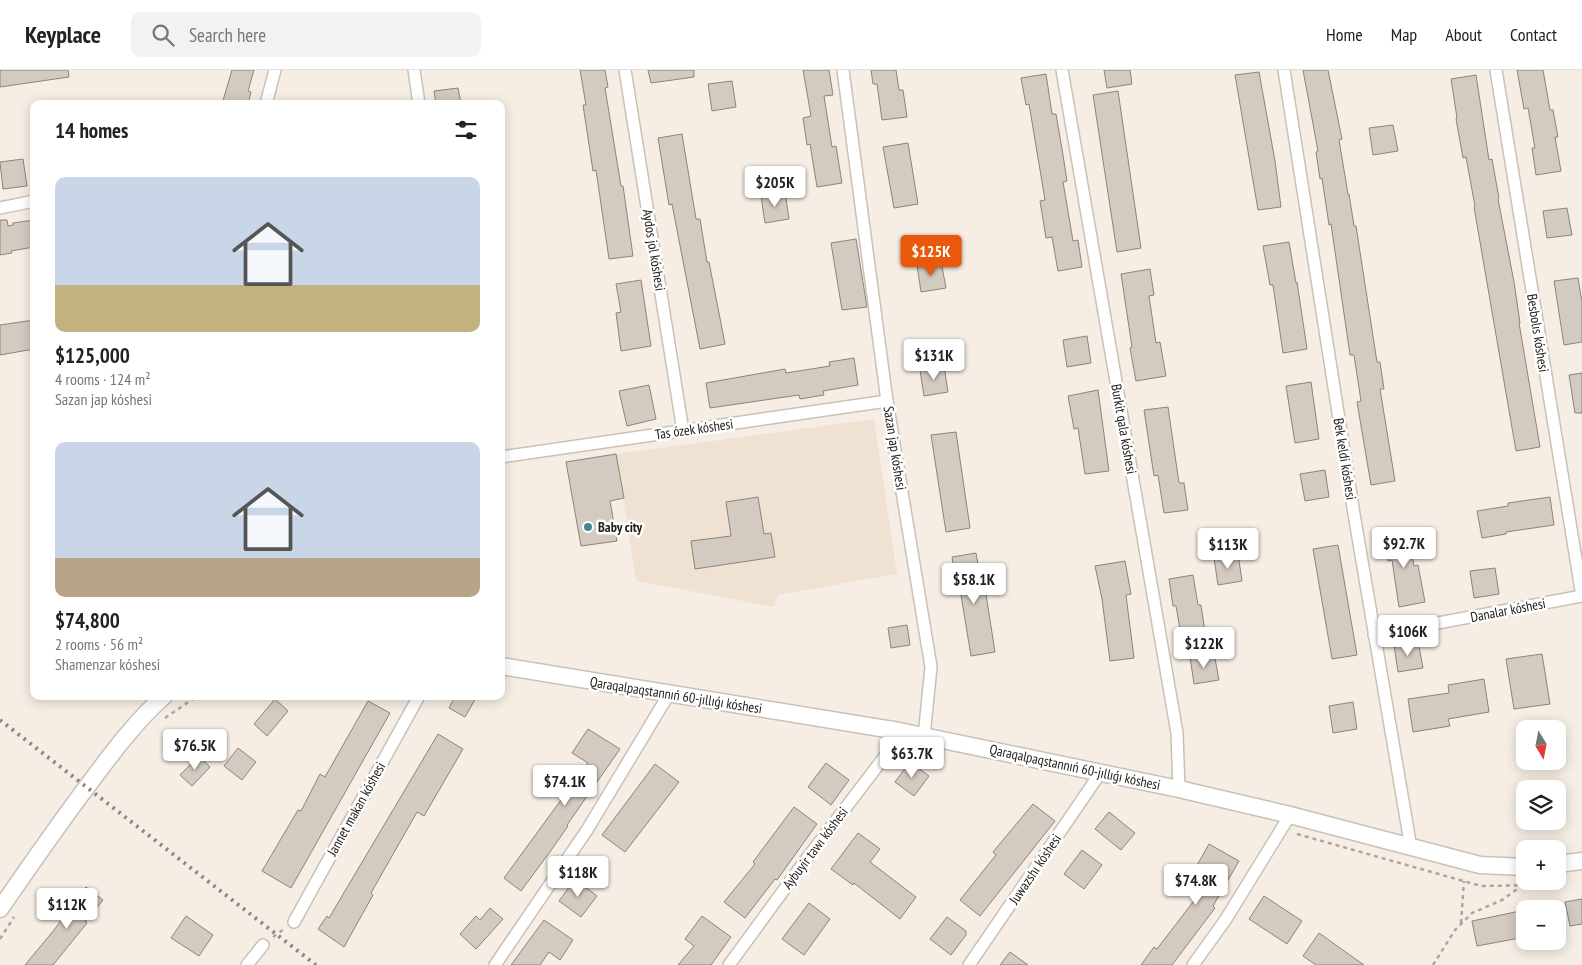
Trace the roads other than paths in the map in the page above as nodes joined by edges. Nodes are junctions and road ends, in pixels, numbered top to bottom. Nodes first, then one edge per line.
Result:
1 (275, 70) edge
2 (414, 70) edge
3 (624, 70) edge
4 (843, 70) edge
5 (1062, 70) edge
6 (1284, 70) edge
7 (1496, 70) edge
8 (267, 100) edge
9 (418, 100) edge
10 (30, 202) edge
11 (0, 208) edge
12 (887, 401) junction
13 (683, 431) junction
14 (505, 456) edge
15 (1582, 596) edge
16 (1374, 634) junction
17 (505, 667) edge
18 (669, 694) junction
19 (160, 700) edge
20 (417, 700) edge
21 (899, 731) junction
22 (924, 736) junction
23 (1101, 772) junction
24 (1179, 789) junction
25 (1290, 815) junction
26 (1410, 848) junction
27 (1582, 861) edge
28 (1566, 863) edge
29 (1516, 867) edge
30 (0, 909) edge
31 (294, 922) road end
32 (262, 945) road end
33 (247, 965) edge
34 (495, 965) edge
35 (729, 965) edge
36 (970, 965) edge
37 (1193, 965) edge

1 - 8 street
2 - 9 street
3 - 13 street, Aydos jol kóshesi
4 - 12 street, Sazan jap kóshesi
5 - 24 street, Burkit qala kóshesi
6 - 16 street, Bek keldi kóshesi
7 - 15 street, Besbolıs kóshesi
10 - 11 street
12 - 13 street, Tas ózek kóshesi
12 - 22 street, Sazan jap kóshesi
13 - 14 street, Tas ózek kóshesi
15 - 16 street, Danalar kóshesi
16 - 26 street, Bek keldi kóshesi
17 - 18 street, Qaraqalpaqstannıń 60-jıllıǵı kóshesi
18 - 21 street, Qaraqalpaqstannıń 60-jıllıǵı kóshesi
18 - 34 street
19 - 30 street
20 - 31 street, Jannet makan kóshesi
21 - 22 street, Qaraqalpaqstannıń 60-jıllıǵı kóshesi
21 - 35 street, Aybuyir tawı kóshesi
22 - 23 street, Qaraqalpaqstannıń 60-jıllıǵı kóshesi
23 - 24 street, Qaraqalpaqstannıń 60-jıllıǵı kóshesi
23 - 36 street, Juwazshı kóshesi
24 - 25 street, Qaraqalpaqstannıń 60-jıllıǵı kóshesi
25 - 26 street, Qaraqalpaqstannıń 60-jıllıǵı kóshesi
25 - 37 street
26 - 29 street, Qaraqalpaqstannıń 60-jıllıǵı kóshesi
27 - 28 street
32 - 33 street

